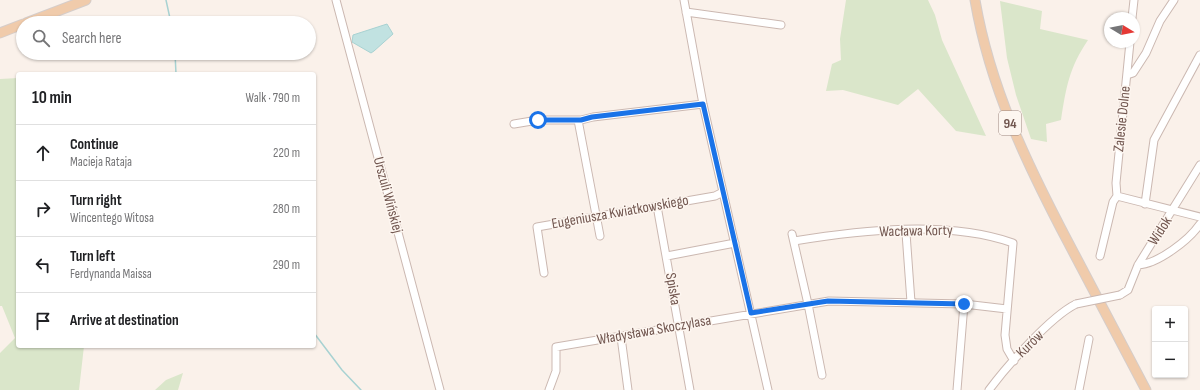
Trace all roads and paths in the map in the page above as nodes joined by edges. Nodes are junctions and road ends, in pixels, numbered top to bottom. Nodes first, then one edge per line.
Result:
1 (86, 0) edge
2 (336, 0) edge
3 (684, 0) edge
4 (975, 0) edge
5 (1134, 0) edge
6 (1174, 0) edge
7 (686, 12) junction
8 (1133, 12) edge
9 (44, 16) edge
10 (781, 25) dead end
11 (16, 27) edge
12 (0, 33) edge
13 (1129, 48) edge
14 (1200, 55) edge
15 (1127, 75) junction
16 (703, 104) junction
17 (578, 120) junction
18 (514, 124) dead end
19 (1200, 165) edge
20 (723, 192) junction
21 (1117, 196) junction
22 (1145, 204) junction
23 (657, 206) junction
24 (1174, 210) junction
25 (596, 216) junction
26 (1200, 217) edge
27 (1199, 228) edge
28 (909, 231) junction
29 (600, 236) dead end
30 (735, 243) junction
31 (667, 256) junction
32 (1100, 256) dead end
33 (1138, 265) junction
34 (544, 273) dead end
35 (911, 302) junction
36 (808, 304) junction
37 (964, 304) junction
38 (1076, 304) joint
39 (1008, 309) junction
40 (751, 313) junction
41 (679, 326) junction
42 (620, 337) junction
43 (1089, 339) dead end
44 (1014, 361) junction
45 (822, 375) dead end
46 (440, 390) edge
47 (549, 390) edge
48 (628, 390) edge
49 (690, 390) edge
50 (768, 390) edge
51 (957, 390) edge
52 (989, 390) edge
53 (1079, 390) edge
54 (1146, 390) edge

1 - 9 main road
2 - 46 street, Urszuli Wińskiej
3 - 7 street
4 - 54 main road, 94
5 - 8 street
6 - 15 street
7 - 10 street
7 - 16 street
11 - 12 main road
13 - 15 street, Zalesie Dolne
14 - 22 street
15 - 21 street, Zalesie Dolne
16 - 17 street
16 - 20 street
17 - 18 street
17 - 25 street
19 - 24 street, Widok
20 - 23 street, Eugeniusza Kwiatkowskiego
20 - 30 street
21 - 22 street
21 - 32 street
22 - 24 street
23 - 25 street, Eugeniusza Kwiatkowskiego
23 - 31 street
24 - 26 street
24 - 33 street, Widok
25 - 29 street
25 - 34 street, Eugeniusza Kwiatkowskiego
27 - 33 street
28 - 35 street
28 - 36 street, Wacława Korty
28 - 39 street, Wacława Korty
30 - 31 street, Spiska
30 - 40 street
31 - 41 street, Spiska
33 - 38 street, Widok, bridge
35 - 36 street, Władysława Skoczylasa
35 - 37 street, Władysława Skoczylasa
36 - 40 street, Władysława Skoczylasa
36 - 45 street
37 - 39 street, Władysława Skoczylasa
37 - 51 street
38 - 44 street, Kurów
39 - 44 street, Wacława Korty
40 - 41 street, Władysława Skoczylasa
40 - 50 street
41 - 42 street, Władysława Skoczylasa
41 - 49 street, Spiska
42 - 47 street, Władysława Skoczylasa
42 - 48 street
43 - 53 street
44 - 52 street, Kurów

